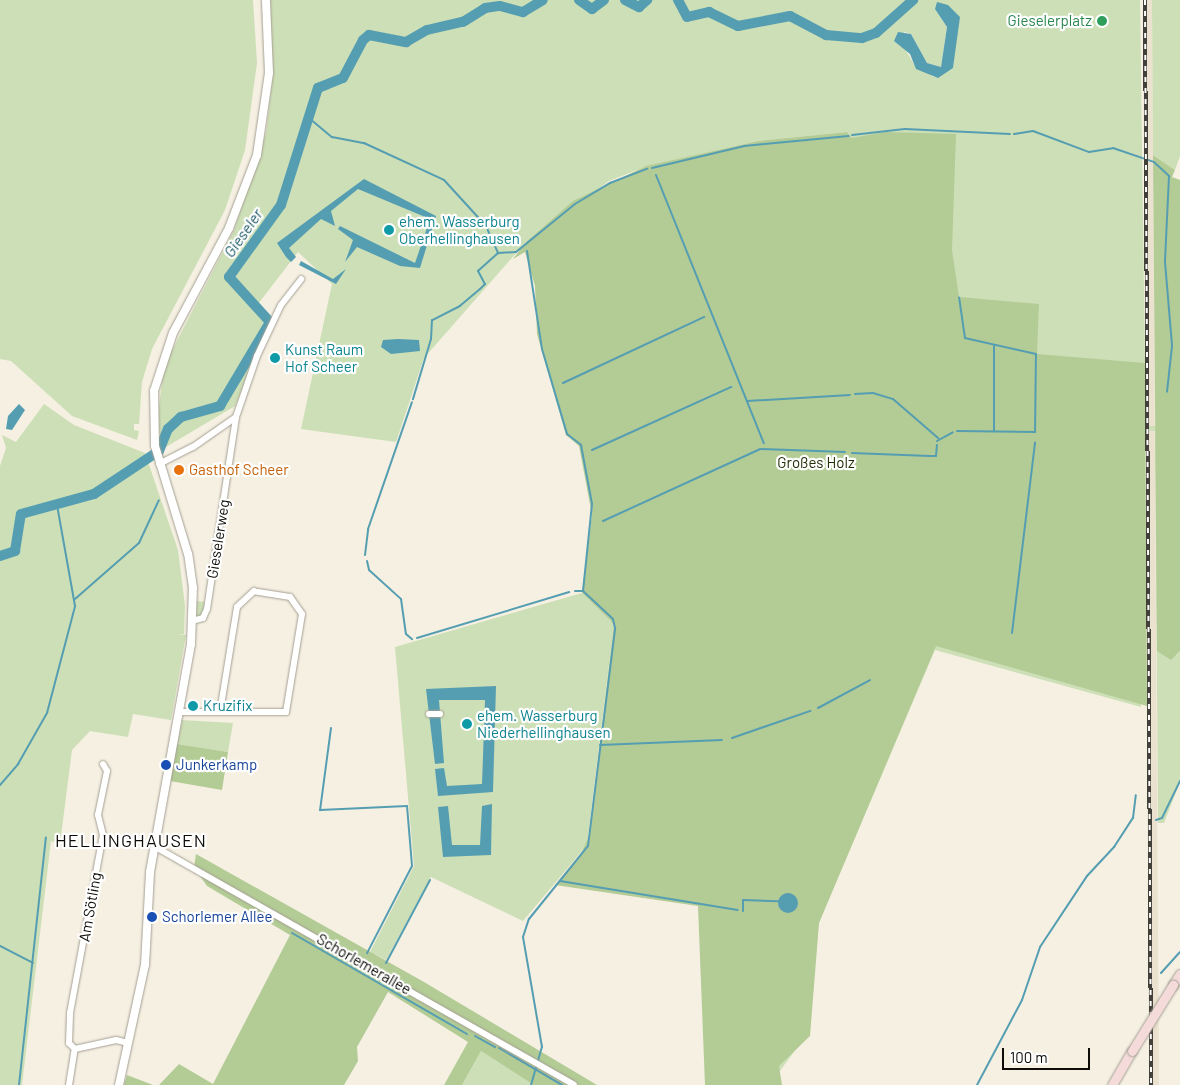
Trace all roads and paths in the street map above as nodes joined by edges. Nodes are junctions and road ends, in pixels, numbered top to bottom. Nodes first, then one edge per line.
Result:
1 (266, 0) edge
2 (302, 278) dead end
3 (236, 417) junction
4 (158, 462) junction
5 (192, 621) junction
6 (179, 712) junction
7 (220, 712) junction
8 (429, 714) dead end
9 (440, 714) dead end
10 (104, 764) dead end
11 (154, 846) junction
12 (1180, 974) edge
13 (128, 1043) junction
14 (75, 1049) junction
15 (69, 1085) edge
16 (118, 1085) edge
17 (574, 1085) edge
18 (1112, 1085) edge

1 - 4 street
2 - 3 street, Gieselerweg
3 - 4 street
3 - 5 street, Gieselerweg
4 - 5 street
5 - 6 street
6 - 7 street
6 - 11 street
7 - 7 street
8 - 9 street
10 - 14 street, Am Sötling
11 - 13 street
11 - 17 street, Schorlemerallee
12 - 18 main road, bridge
13 - 14 street
13 - 16 street
14 - 15 street, Am Sötling

